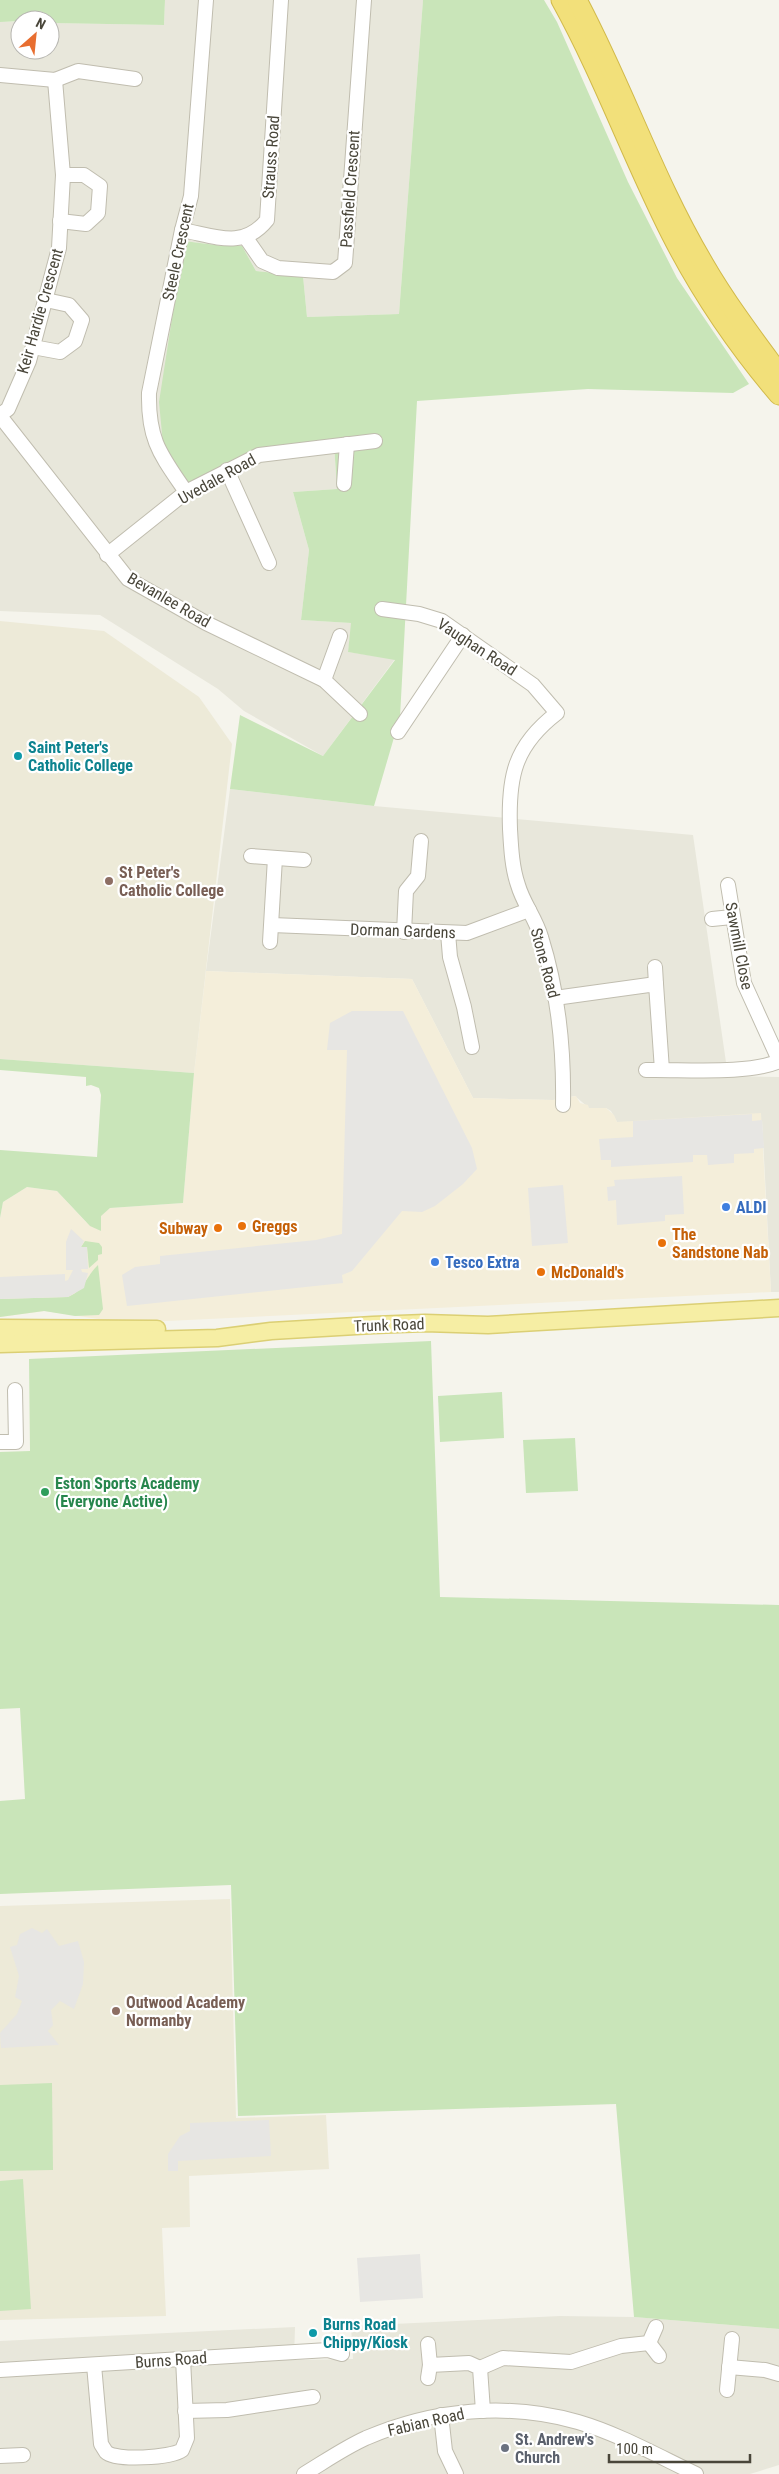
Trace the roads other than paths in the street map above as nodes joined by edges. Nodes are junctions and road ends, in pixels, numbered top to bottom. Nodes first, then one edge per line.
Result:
1 (206, 0) edge
2 (281, 0) edge
3 (364, 0) edge
4 (561, 0) edge
5 (577, 0) edge
6 (0, 75) edge
7 (135, 78) dead end
8 (55, 80) junction
9 (63, 175) junction
10 (60, 221) junction
11 (182, 230) junction
12 (246, 238) junction
13 (46, 300) junction
14 (33, 347) junction
15 (779, 373) edge
16 (779, 395) edge
17 (0, 416) edge
18 (376, 442) dead end
19 (347, 444) junction
20 (227, 470) junction
21 (344, 484) dead end
22 (186, 492) junction
23 (107, 555) junction
24 (269, 563) dead end
25 (382, 610) dead end
26 (463, 635) junction
27 (340, 636) dead end
28 (324, 680) junction
29 (557, 713) joint
30 (360, 714) dead end
31 (398, 732) dead end
32 (421, 841) dead end
33 (251, 856) dead end
34 (275, 858) junction
35 (304, 860) dead end
36 (728, 885) dead end
37 (529, 910) junction
38 (732, 917) junction
39 (712, 919) dead end
40 (272, 925) junction
41 (404, 932) junction
42 (448, 933) junction
43 (270, 942) dead end
44 (654, 967) dead end
45 (656, 984) junction
46 (555, 998) junction
47 (472, 1047) dead end
48 (779, 1061) edge
49 (646, 1070) dead end
50 (662, 1070) junction
51 (563, 1105) dead end
52 (779, 1308) edge
53 (0, 1328) edge
54 (271, 1331) junction
55 (0, 1344) edge
56 (15, 1390) dead end
57 (0, 1442) edge
58 (656, 2327) dead end
59 (732, 2339) dead end
60 (649, 2343) junction
61 (428, 2344) dead end
62 (342, 2354) dead end
63 (659, 2356) dead end
64 (183, 2359) junction
65 (94, 2365) junction
66 (729, 2366) junction
67 (480, 2368) junction
68 (0, 2370) edge
69 (779, 2374) edge
70 (726, 2390) dead end
71 (313, 2397) dead end
72 (483, 2411) junction
73 (185, 2412) junction
74 (441, 2415) junction
75 (23, 2455) dead end
76 (0, 2456) edge
77 (693, 2473) edge
78 (304, 2474) edge
79 (456, 2474) edge

1 - 11 street, Steele Crescent
2 - 12 street, Strauss Road
3 - 12 street, Passfield Crescent
4 - 16 highway
5 - 15 highway
6 - 8 street
7 - 8 street
8 - 9 street, Keir Hardie Crescent
9 - 10 street, Keir Hardie Crescent
9 - 10 street
10 - 13 street, Keir Hardie Crescent
11 - 12 street
11 - 22 street, Steele Crescent
13 - 14 street, Keir Hardie Crescent
13 - 14 street
14 - 17 street, Keir Hardie Crescent
17 - 23 street, Bevanlee Road
18 - 19 street, Uvedale Road
19 - 20 street, Uvedale Road
19 - 21 street
20 - 22 street, Uvedale Road
20 - 24 street
22 - 23 street, Uvedale Road
23 - 28 street, Bevanlee Road
25 - 26 street, Vaughan Road
26 - 29 street, Vaughan Road
26 - 31 street
27 - 28 street
28 - 30 street, Bevanlee Road
29 - 37 street, Stone Road
32 - 41 street
33 - 34 street
34 - 35 street
34 - 40 street
36 - 38 street, Sawmill Close
37 - 42 street, Dorman Gardens
37 - 46 street, Stone Road
38 - 39 street
38 - 48 street, Sawmill Close
40 - 41 street, Dorman Gardens
40 - 43 street
41 - 42 street, Dorman Gardens
42 - 47 street
44 - 45 street
45 - 46 street
45 - 50 street
46 - 51 street, Stone Road
48 - 50 street
49 - 50 street
52 - 54 main road, Trunk Road
53 - 54 main road
54 - 55 main road, Trunk Road
56 - 57 street
58 - 60 street
59 - 66 street
60 - 63 street
60 - 67 street
61 - 67 street
62 - 64 street, Burns Road
64 - 65 street, Burns Road
64 - 73 street
65 - 68 street, Burns Road
65 - 73 street
66 - 69 street
66 - 70 street
67 - 72 street
71 - 73 street
72 - 74 street, Fabian Road
72 - 77 street, Fabian Road
74 - 78 street, Fabian Road
74 - 79 street
75 - 76 street

